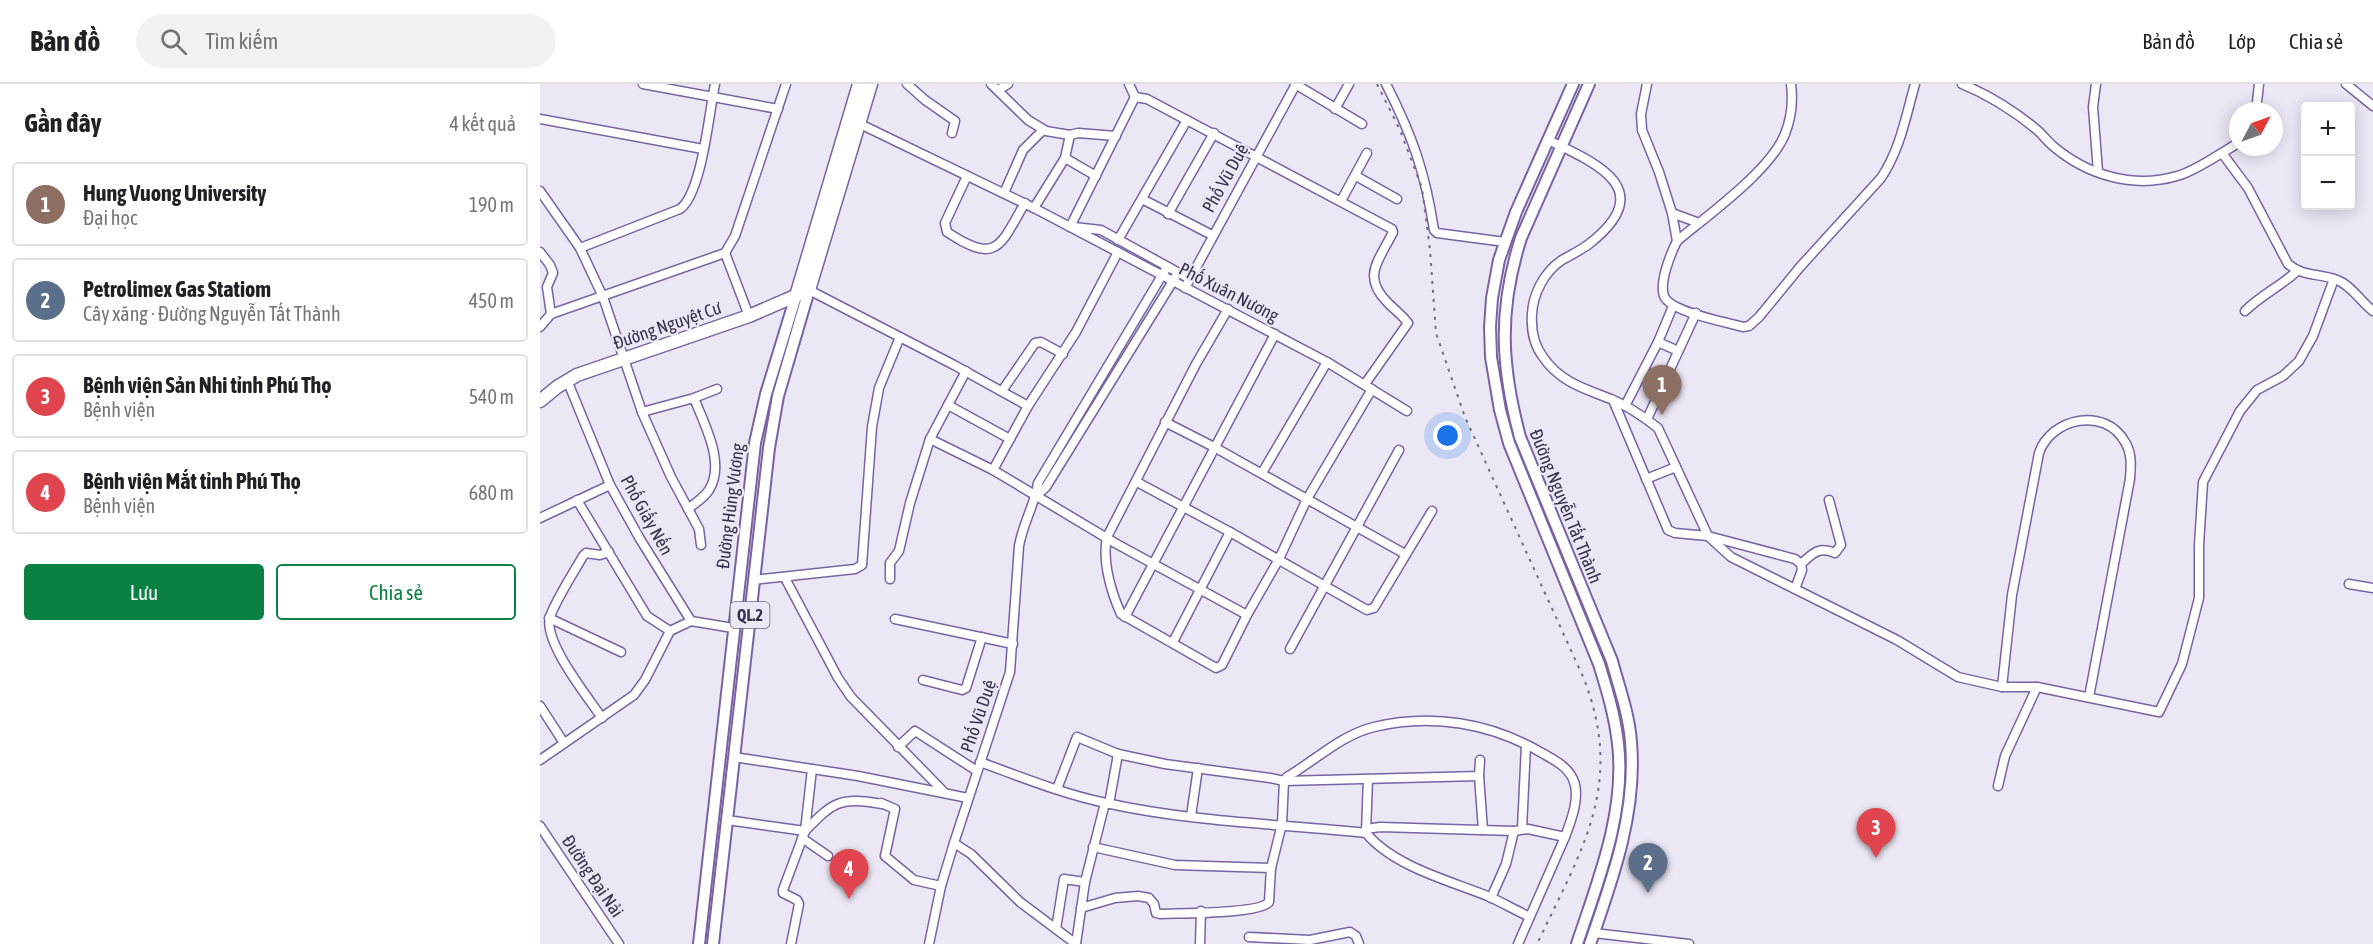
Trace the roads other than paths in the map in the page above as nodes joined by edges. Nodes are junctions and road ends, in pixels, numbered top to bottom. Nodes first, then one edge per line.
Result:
1 (643, 84) edge
2 (715, 84) edge
3 (786, 84) edge
4 (858, 84) edge
5 (871, 84) edge
6 (907, 84) edge
7 (1008, 84) edge
8 (1129, 84) edge
9 (1295, 84) edge
10 (1349, 84) edge
11 (1386, 84) edge
12 (1573, 84) edge
13 (1589, 84) edge
14 (1647, 84) edge
15 (1791, 84) edge
16 (1915, 84) edge
17 (1962, 84) edge
18 (2096, 84) edge
19 (2259, 84) edge
20 (2346, 84) edge
21 (994, 87) edge
22 (712, 97) junction
23 (1135, 97) junction
24 (2257, 102) edge
25 (2373, 105) edge
26 (778, 109) junction
27 (1335, 109) junction
28 (540, 119) edge
29 (1187, 120) junction
30 (860, 124) junction
31 (1362, 124) dead end
32 (1043, 130) junction
33 (952, 133) dead end
34 (1214, 133) junction
35 (1070, 135) junction
36 (1116, 136) junction
37 (1548, 140) junction
38 (1562, 147) junction
39 (703, 149) junction
40 (2229, 149) edge
41 (1367, 153) dead end
42 (2222, 153) junction
43 (1256, 155) junction
44 (1065, 158) junction
45 (2098, 172) junction
46 (967, 176) junction
47 (1096, 176) junction
48 (1356, 176) junction
49 (540, 191) edge
50 (1004, 193) junction
51 (1397, 198) dead end
52 (1142, 199) junction
53 (1341, 201) junction
54 (1025, 203) junction
55 (1034, 208) junction
56 (1672, 213) junction
57 (1168, 214) junction
58 (1699, 223) junction
59 (1070, 227) junction
60 (1212, 236) junction
61 (1118, 240) junction
62 (1677, 241) junction
63 (1505, 242) junction
64 (580, 248) junction
65 (540, 252) edge
66 (1118, 252) junction
67 (725, 253) junction
68 (1167, 267) junction
69 (2297, 271) junction
70 (1178, 273) junction
71 (1162, 276) junction
72 (1190, 279) junction
73 (2334, 279) junction
74 (1172, 281) junction
75 (1185, 288) junction
76 (809, 290) junction
77 (796, 296) junction
78 (603, 297) junction
79 (1673, 306) junction
80 (1228, 309) junction
81 (2245, 311) dead end
82 (2373, 311) edge
83 (551, 314) junction
84 (1696, 314) junction
85 (749, 316) junction
86 (540, 327) edge
87 (1275, 334) junction
88 (900, 337) junction
89 (1658, 342) junction
90 (1678, 351) junction
91 (1063, 354) junction
92 (623, 358) junction
93 (1327, 362) junction
94 (966, 371) junction
95 (567, 380) junction
96 (1368, 387) junction
97 (717, 389) dead end
98 (1002, 391) junction
99 (542, 395) edge
100 (694, 398) junction
101 (1613, 400) junction
102 (948, 405) junction
103 (1028, 406) junction
104 (1626, 406) junction
105 (1500, 410) junction
106 (1513, 410) junction
107 (1407, 411) dead end
108 (642, 412) junction
109 (1647, 419) junction
110 (1165, 422) junction
111 (930, 439) junction
112 (1010, 439) junction
113 (1214, 447) junction
114 (1399, 450) dead end
115 (1676, 468) junction
116 (993, 470) junction
117 (1262, 473) junction
118 (1646, 479) junction
119 (1137, 482) junction
120 (610, 485) junction
121 (1036, 495) junction
122 (1307, 499) junction
123 (577, 500) junction
124 (1829, 500) dead end
125 (1182, 506) junction
126 (688, 509) junction
127 (1432, 511) dead end
128 (540, 518) edge
129 (1358, 527) junction
130 (1230, 532) junction
131 (1708, 536) junction
132 (1107, 537) junction
133 (701, 545) dead end
134 (609, 552) junction
135 (1405, 554) junction
136 (1279, 559) junction
137 (1153, 564) junction
138 (1801, 564) junction
139 (785, 578) junction
140 (890, 579) dead end
141 (753, 580) junction
142 (2349, 584) dead end
143 (1325, 585) junction
144 (2373, 588) edge
145 (1200, 589) junction
146 (1795, 589) junction
147 (1247, 615) junction
148 (1125, 617) junction
149 (549, 618) junction
150 (895, 619) dead end
151 (691, 621) junction
152 (733, 628) junction
153 (670, 632) junction
154 (982, 637) junction
155 (732, 640) junction
156 (746, 642) junction
157 (1173, 642) junction
158 (1013, 644) junction
159 (1290, 649) dead end
160 (621, 652) dead end
161 (923, 680) dead end
162 (2002, 687) junction
163 (2037, 687) junction
164 (2089, 698) junction
165 (540, 706) edge
166 (602, 718) junction
167 (564, 743) junction
168 (1526, 745) junction
169 (898, 747) junction
170 (1118, 754) junction
171 (734, 757) junction
172 (540, 760) edge
173 (1480, 760) dead end
174 (980, 762) junction
175 (1198, 768) junction
176 (812, 769) junction
177 (977, 771) junction
178 (1479, 776) junction
179 (1368, 779) junction
180 (1284, 781) junction
181 (1998, 786) dead end
182 (1057, 789) junction
183 (944, 792) junction
184 (968, 798) junction
185 (1107, 803) junction
186 (1191, 816) junction
187 (727, 820) junction
188 (1282, 824) junction
189 (540, 826) edge
190 (1483, 830) junction
191 (1518, 830) junction
192 (1366, 831) junction
193 (803, 835) junction
194 (1565, 837) junction
195 (954, 843) junction
196 (1093, 847) junction
197 (828, 856) dead end
198 (1271, 868) junction
199 (1085, 882) junction
200 (941, 886) junction
201 (1491, 898) junction
202 (1081, 908) junction
203 (1201, 911) junction
204 (1528, 916) junction
205 (1056, 929) junction
206 (1249, 936) dead end
207 (1592, 939) edge
208 (619, 944) edge
209 (699, 944) edge
210 (713, 944) edge
211 (791, 944) edge
212 (929, 944) edge
213 (1076, 944) edge
214 (1200, 944) edge
215 (1359, 944) edge
216 (1518, 944) edge
217 (1577, 944) edge
218 (1689, 944) edge

1 - 22 street
2 - 22 street
3 - 26 street
4 - 77 highway, Đường Hùng Vương / QL.2
5 - 30 highway, Đường Hùng Vương / QL.2
6 - 33 street
7 - 21 street
8 - 23 street
9 - 27 street
9 - 43 street, Phố Vũ Duệ
10 - 27 street
11 - 63 street
12 - 37 main road, Đường Nguyễn Tất Thành
13 - 38 main road, Đường Nguyễn Tất Thành
14 - 56 street
15 - 58 street
16 - 84 street
17 - 45 street
18 - 45 street
19 - 24 street
20 - 25 street
21 - 32 street
22 - 26 street
22 - 39 street
23 - 29 street
23 - 36 street
26 - 67 street
27 - 31 street
28 - 39 street
29 - 34 street
29 - 52 street
30 - 46 street, Phố Xuân Nương
30 - 76 highway, Đường Hùng Vương / QL.2
32 - 35 street
32 - 50 street
34 - 43 street
34 - 57 street
35 - 36 street
35 - 44 street
36 - 47 street
37 - 38 street
37 - 63 main road, Đường Nguyễn Tất Thành
38 - 101 street
38 - 106 main road, Đường Nguyễn Tất Thành
39 - 64 street
40 - 42 street
41 - 48 street
42 - 45 street
42 - 69 street
43 - 53 street
43 - 60 street, Phố Vũ Duệ
44 - 47 street
44 - 55 street
46 - 50 street, Phố Xuân Nương
46 - 54 street
47 - 59 street
48 - 51 street
48 - 53 street
49 - 64 street
50 - 54 street, Phố Xuân Nương
52 - 57 street
52 - 61 street
53 - 96 street
54 - 55 street, Phố Xuân Nương
55 - 59 street, Phố Xuân Nương
56 - 58 street
56 - 62 street
57 - 60 street
58 - 62 street
59 - 61 street, Phố Xuân Nương
59 - 66 street, Phố Xuân Nương
60 - 72 street, Phố Vũ Duệ
61 - 68 street, Phố Xuân Nương
62 - 79 street
63 - 105 main road, Đường Nguyễn Tất Thành
64 - 78 street
65 - 83 street
66 - 71 street, Phố Xuân Nương
66 - 91 street
67 - 78 street
67 - 85 street
68 - 70 street, Phố Xuân Nương
68 - 71 street, Phố Vũ Duệ
69 - 73 street
69 - 81 street
70 - 72 street, Phố Xuân Nương
70 - 74 street, Phố Vũ Duệ
71 - 74 street, Phố Xuân Nương
71 - 121 street, Phố Vũ Duệ
72 - 75 street, Phố Vũ Duệ
73 - 82 street
73 - 164 street
74 - 75 street, Phố Xuân Nương
74 - 121 street, Phố Vũ Duệ
75 - 80 street, Phố Xuân Nương
76 - 77 highway, Đường Nguyệt Cư
76 - 88 street
76 - 141 main road, Đường Hùng Vương / QL.2
77 - 85 highway, Đường Nguyệt Cư
77 - 152 main road, Đường Hùng Vương / QL.2
78 - 83 street
78 - 92 street
79 - 84 street
79 - 89 street
80 - 87 street, Phố Xuân Nương
80 - 110 street
83 - 86 street
84 - 90 street
85 - 92 highway, Đường Nguyệt Cư
87 - 93 street, Phố Xuân Nương
87 - 113 street
88 - 94 street
88 - 139 street
89 - 90 street
89 - 104 street
90 - 109 street
91 - 98 street
91 - 103 street
92 - 95 highway, Đường Nguyệt Cư
92 - 108 street
93 - 96 street, Phố Xuân Nương
93 - 117 street
94 - 98 street
94 - 102 street
95 - 99 highway, Đường Nguyệt Cư
95 - 120 street, Phố Giấy Nến
96 - 107 street, Phố Xuân Nương
96 - 122 street
97 - 100 street
98 - 103 street
100 - 108 street
100 - 126 street
101 - 104 street
101 - 118 street
102 - 111 street
102 - 112 street
103 - 112 street
104 - 109 street
105 - 106 main road
105 - 217 main road, Đường Nguyễn Tất Thành
106 - 207 main road, Đường Nguyễn Tất Thành
108 - 126 street
109 - 115 street
110 - 113 street
110 - 119 street
111 - 116 street
111 - 140 street
112 - 116 street
113 - 117 street
113 - 125 street
114 - 129 street
115 - 118 street
115 - 131 street
116 - 121 street
117 - 122 street
118 - 131 street
119 - 125 street
119 - 132 street
120 - 123 street
120 - 151 street, Phố Giấy Nến
121 - 132 street
121 - 158 street, Phố Vũ Duệ
122 - 129 street
122 - 136 street
123 - 128 street
123 - 134 street
124 - 138 street
125 - 130 street
125 - 137 street
126 - 133 street
127 - 135 street
129 - 135 street
129 - 143 street
130 - 136 street
130 - 145 street
131 - 138 street
131 - 146 street
132 - 137 street
132 - 148 street
134 - 149 street
134 - 153 street
135 - 143 street
136 - 143 street
136 - 147 street
137 - 145 street
137 - 148 street
138 - 146 street
139 - 141 street
139 - 169 street
141 - 156 main road, Đường Hùng Vương / QL.2
142 - 144 street
143 - 159 street
145 - 147 street
145 - 157 street
146 - 162 street
147 - 157 street
148 - 157 street
149 - 160 street
149 - 166 street
150 - 154 street
151 - 152 street
151 - 153 street
152 - 155 main road, Đường Hùng Vương / QL.2
153 - 166 street
154 - 158 street
154 - 161 street
155 - 156 main road
155 - 209 main road, Đường Hùng Vương / QL.2
156 - 171 main road, Đường Hùng Vương / QL.2
158 - 174 street, Phố Vũ Duệ
162 - 163 street
162 - 164 street
163 - 164 street
163 - 181 street
165 - 167 street
166 - 167 street
167 - 172 street
168 - 180 street
168 - 191 street
168 - 194 street
169 - 177 street
169 - 183 street
170 - 175 street
170 - 182 street
170 - 185 street
171 - 176 street
171 - 187 main road, Đường Hùng Vương / QL.2
173 - 178 street
174 - 177 street, Phố Vũ Duệ
174 - 182 street
175 - 180 street
175 - 186 street
176 - 183 street
176 - 193 street
177 - 184 street, Phố Vũ Duệ
178 - 179 street
178 - 190 street
179 - 180 street
179 - 192 street
180 - 188 street
182 - 185 street
183 - 184 street
184 - 195 street, Phố Vũ Duệ
185 - 186 street
185 - 196 street
186 - 188 street
187 - 193 street
187 - 210 main road, Đường Hùng Vương / QL.2
188 - 192 street
188 - 198 street
189 - 208 street, Đường Đại Nải
190 - 191 street
190 - 192 street
191 - 194 street
191 - 201 street
192 - 201 street
193 - 197 street
193 - 200 street
193 - 211 street
194 - 204 street
195 - 200 street, Phố Vũ Duệ
195 - 205 street
196 - 198 street
196 - 199 street
198 - 203 street
199 - 202 street
199 - 205 street
200 - 212 street, Phố Vũ Duệ
201 - 204 street
202 - 203 street
202 - 213 street
203 - 214 street
204 - 216 street
205 - 213 street
206 - 215 street
207 - 218 street

